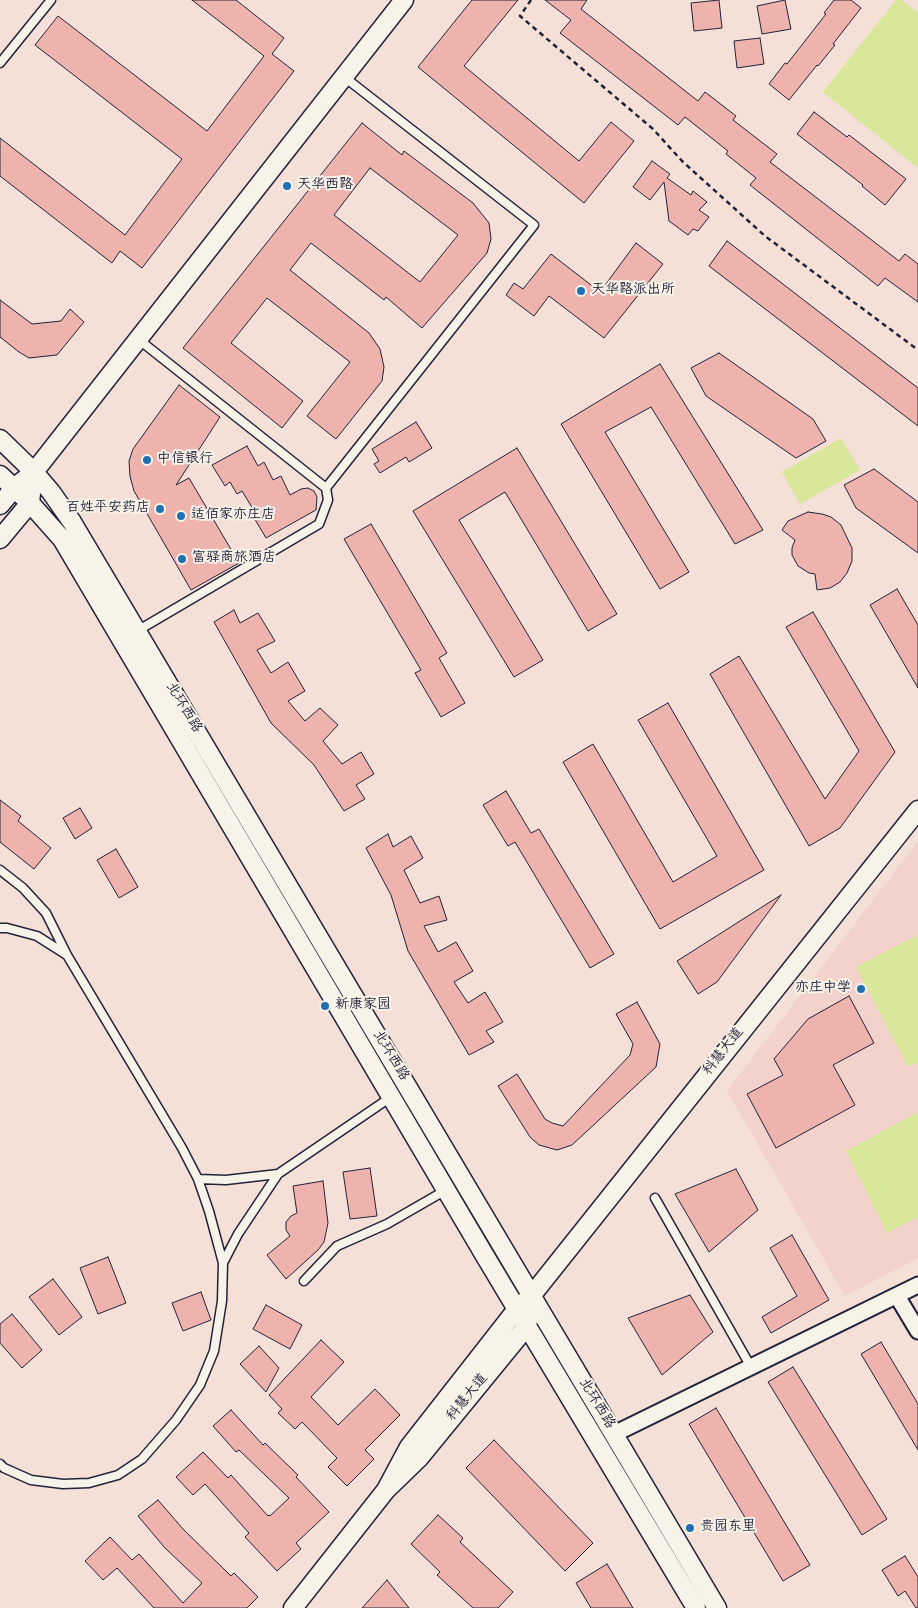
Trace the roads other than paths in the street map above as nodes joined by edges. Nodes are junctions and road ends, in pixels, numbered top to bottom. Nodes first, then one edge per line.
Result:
1 (50, 0) edge
2 (404, 0) edge
3 (0, 63) edge
4 (344, 76) junction
5 (138, 339) junction
6 (0, 439) edge
7 (34, 472) junction
8 (0, 475) edge
9 (15, 488) junction
10 (326, 488) junction
11 (30, 503) junction
12 (0, 505) edge
13 (0, 539) edge
14 (137, 630) junction
15 (918, 810) edge
16 (0, 870) edge
17 (0, 928) edge
18 (67, 955) junction
19 (391, 1097) junction
20 (278, 1174) junction
21 (198, 1179) junction
22 (446, 1190) junction
23 (655, 1198) dead end
24 (224, 1263) junction
25 (304, 1281) dead end
26 (918, 1285) edge
27 (532, 1295) junction
28 (897, 1296) junction
29 (517, 1309) junction
30 (527, 1326) junction
31 (918, 1331) edge
32 (751, 1367) junction
33 (614, 1434) junction
34 (0, 1464) edge
35 (386, 1490) junction
36 (293, 1608) edge
37 (696, 1608) edge
38 (717, 1608) edge

1 - 3 lane
2 - 4 street
4 - 5 street
4 - 10 lane
5 - 7 street
5 - 10 lane
6 - 7 street, 北环西路
7 - 9 street
7 - 11 street
7 - 14 street, 北环西路
8 - 9 street, 北环西路
9 - 11 street, 北环西路
9 - 12 street
10 - 14 lane
11 - 13 street
11 - 19 street, 北环西路
14 - 27 street, 北环西路
15 - 27 street, 科慧大道
16 - 18 lane
17 - 18 lane
18 - 21 lane
19 - 20 lane
19 - 22 street, 北环西路
20 - 21 lane
20 - 24 lane
21 - 24 lane
22 - 25 lane
22 - 29 street, 北环西路
23 - 32 lane
24 - 34 lane
26 - 28 street
27 - 29 street, 科慧大道
27 - 30 street, 科慧大道
27 - 33 street, 北环西路
28 - 31 street
28 - 32 street
29 - 30 street, 北环西路
29 - 35 street, 科慧大道
30 - 35 street, 科慧大道
30 - 37 street, 北环西路
32 - 33 street
33 - 38 street, 北环西路
35 - 36 street, 科慧大道

